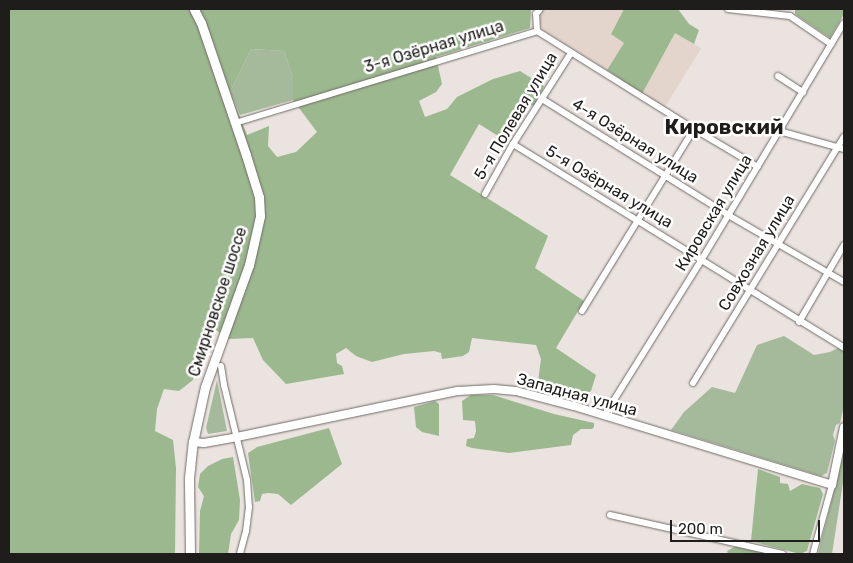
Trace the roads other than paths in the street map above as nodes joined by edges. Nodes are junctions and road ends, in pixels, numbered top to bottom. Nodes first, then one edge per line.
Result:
1 (194, 9) edge
2 (540, 9) edge
3 (732, 9) edge
4 (844, 23) edge
5 (537, 30) junction
6 (831, 44) junction
7 (571, 53) junction
8 (778, 76) dead end
9 (803, 92) junction
10 (542, 99) junction
11 (234, 123) junction
12 (694, 129) junction
13 (779, 131) junction
14 (844, 137) edge
15 (513, 144) junction
16 (841, 148) edge
17 (758, 167) junction
18 (665, 176) junction
19 (485, 194) dead end
20 (728, 215) junction
21 (636, 221) junction
22 (779, 244) junction
23 (844, 245) edge
24 (702, 259) junction
25 (828, 273) junction
26 (844, 282) edge
27 (751, 290) junction
28 (582, 311) dead end
29 (799, 322) junction
30 (844, 348) edge
31 (221, 366) dead end
32 (693, 383) dead end
33 (604, 416) junction
34 (844, 427) edge
35 (238, 437) junction
36 (193, 442) junction
37 (832, 485) junction
38 (610, 514) dead end
39 (190, 554) edge
40 (240, 554) edge
41 (783, 554) edge
42 (813, 554) edge

1 - 11 main road, Смирновское шоссе
2 - 5 street, 5-я Полевая улица
3 - 6 street
4 - 6 street, Кировская улица
5 - 7 street
5 - 11 street, 3-я Озёрная улица
6 - 9 street, Кировская улица
7 - 10 street, 5-я Полевая улица
7 - 12 street
8 - 9 street
9 - 13 street, Кировская улица
10 - 15 street, 5-я Полевая улица
10 - 18 street, 4-я Озёрная улица
11 - 36 main road, Смирновское шоссе
12 - 17 street
12 - 18 street
13 - 16 street
13 - 17 street, Кировская улица
14 - 16 street, Совхозная улица
15 - 19 street, 5-я Полевая улица
15 - 21 street, 5-я Озёрная улица
16 - 22 street, Совхозная улица
17 - 20 street, Кировская улица
18 - 20 street, 4-я Озёрная улица
18 - 21 street
20 - 22 street, 4-я Озёрная улица
20 - 24 street, Кировская улица
21 - 24 street, 5-я Озёрная улица
21 - 28 street
22 - 25 street, 4-я Озёрная улица
22 - 27 street, Совхозная улица
23 - 25 street
24 - 27 street, 5-я Озёрная улица
24 - 33 street, Кировская улица
25 - 26 street, 4-я Озёрная улица
25 - 29 street
27 - 29 street, 5-я Озёрная улица
27 - 32 street, Совхозная улица
29 - 30 street, 5-я Озёрная улица
31 - 35 street, Смирновское шоссе
33 - 35 street, Западная улица
33 - 37 street, Западная улица
34 - 37 street
35 - 36 street, Западная улица
35 - 40 street, Смирновское шоссе
36 - 39 main road, Смирновское шоссе
37 - 42 street
38 - 41 street

